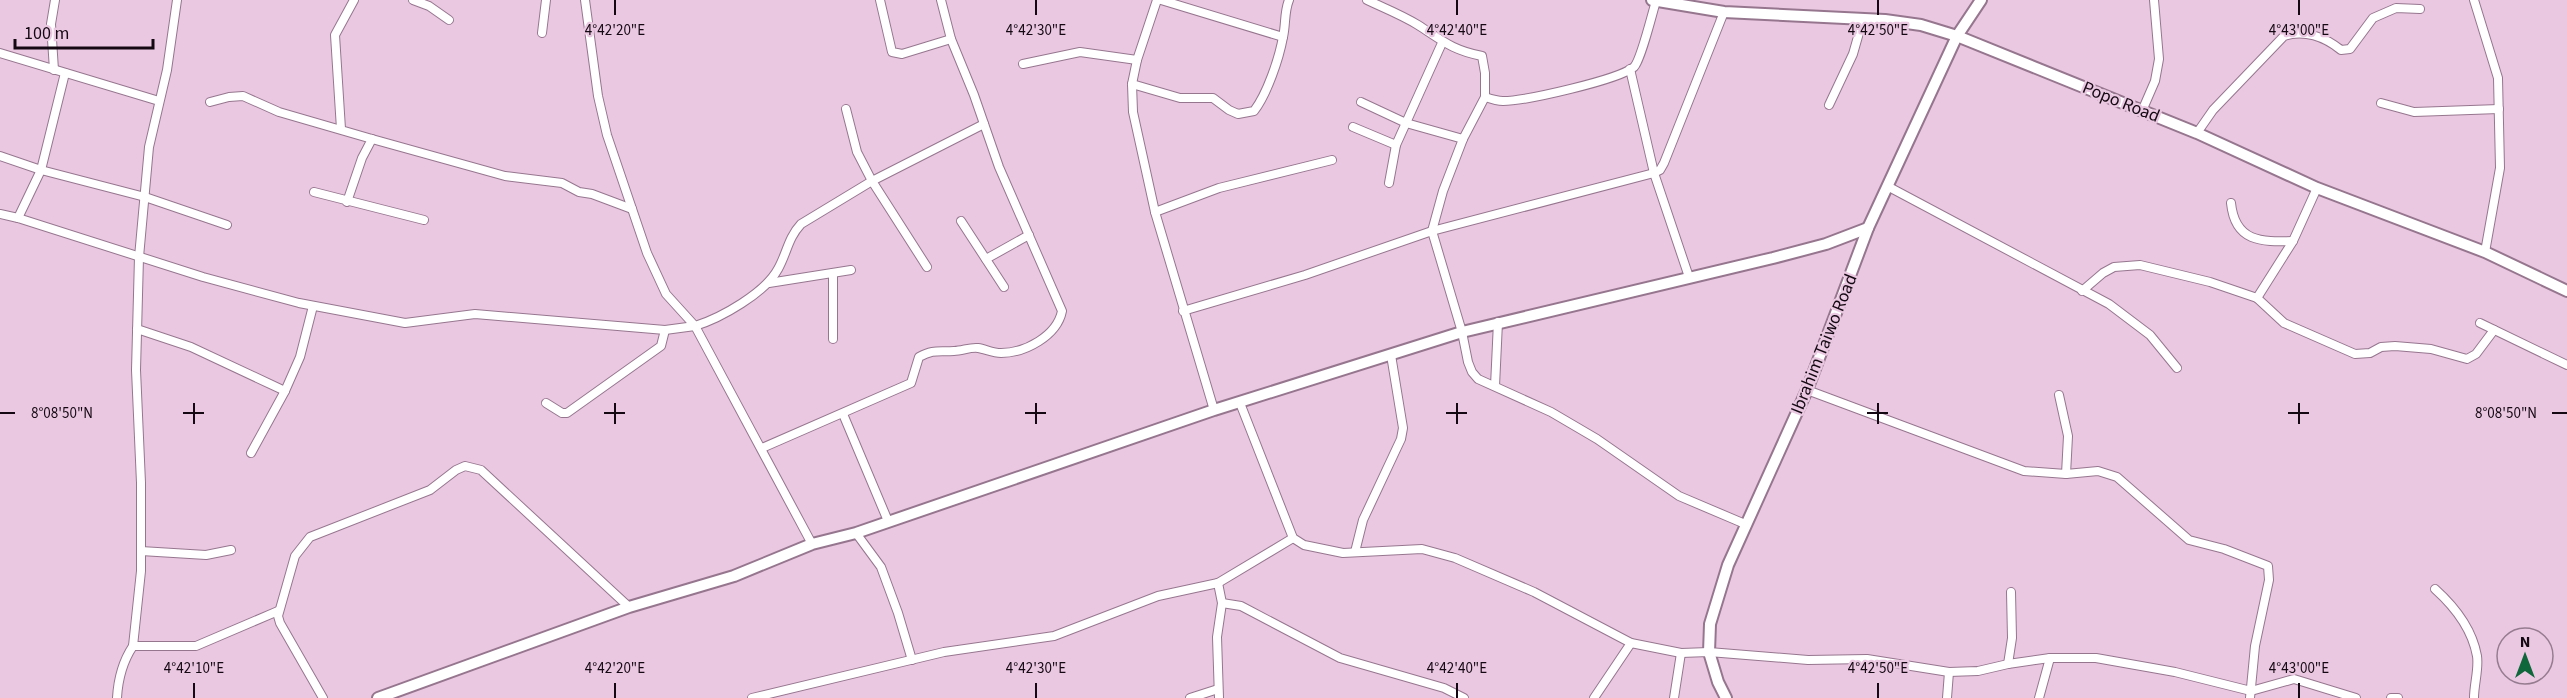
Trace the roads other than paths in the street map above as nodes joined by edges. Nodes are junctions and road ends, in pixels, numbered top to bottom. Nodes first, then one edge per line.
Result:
1 (55, 0) edge
2 (177, 0) edge
3 (354, 0) edge
4 (413, 0) edge
5 (546, 0) edge
6 (585, 0) edge
7 (880, 0) edge
8 (941, 0) edge
9 (1159, 0) edge
10 (1289, 0) edge
11 (1367, 0) edge
12 (1981, 0) edge
13 (2154, 0) edge
14 (1654, 1) edge
15 (2475, 1) edge
16 (2420, 9) dead end
17 (1724, 12) junction
18 (1863, 19) junction
19 (449, 20) dead end
20 (542, 33) dead end
21 (1957, 36) junction
22 (1283, 37) junction
23 (951, 39) junction
24 (1442, 43) junction
25 (0, 53) edge
26 (1137, 60) junction
27 (1023, 64) dead end
28 (1630, 69) junction
29 (54, 70) junction
30 (65, 73) junction
31 (1132, 84) junction
32 (1485, 97) junction
33 (159, 100) junction
34 (210, 102) dead end
35 (1361, 102) dead end
36 (2381, 103) dead end
37 (1829, 105) dead end
38 (846, 109) dead end
39 (2499, 109) junction
40 (2142, 111) junction
41 (1406, 123) junction
42 (984, 124) junction
43 (1353, 127) dead end
44 (341, 129) junction
45 (2197, 133) junction
46 (372, 139) junction
47 (1463, 140) junction
48 (1396, 145) junction
49 (0, 156) edge
50 (1332, 160) dead end
51 (40, 170) junction
52 (1654, 173) junction
53 (872, 181) junction
54 (1389, 183) dead end
55 (1889, 187) junction
56 (2317, 188) junction
57 (314, 192) dead end
58 (145, 197) junction
59 (347, 202) junction
60 (2231, 203) dead end
61 (632, 209) junction
62 (1155, 212) junction
63 (0, 214) edge
64 (18, 218) junction
65 (424, 220) dead end
66 (961, 221) dead end
67 (227, 225) dead end
68 (1869, 228) junction
69 (1432, 231) junction
70 (1029, 236) junction
71 (2293, 241) junction
72 (2486, 252) junction
73 (139, 257) junction
74 (986, 259) junction
75 (927, 267) dead end
76 (851, 270) dead end
77 (833, 273) junction
78 (1689, 277) junction
79 (769, 283) junction
80 (1004, 287) dead end
81 (2082, 291) junction
82 (2567, 291) edge
83 (2257, 298) junction
84 (313, 306) junction
85 (1183, 311) junction
86 (1498, 322) junction
87 (2480, 323) dead end
88 (695, 326) junction
89 (137, 328) junction
90 (665, 330) junction
91 (2494, 330) junction
92 (1462, 332) junction
93 (833, 339) dead end
94 (1391, 355) junction
95 (2567, 365) edge
96 (2177, 368) dead end
97 (1495, 386) junction
98 (1807, 390) junction
99 (285, 391) junction
100 (2059, 395) dead end
101 (546, 403) dead end
102 (1240, 403) junction
103 (1214, 410) junction
104 (843, 414) junction
105 (762, 448) junction
106 (251, 453) dead end
107 (2066, 474) junction
108 (888, 521) junction
109 (1745, 524) junction
110 (856, 533) junction
111 (1293, 537) junction
112 (812, 544) junction
113 (231, 550) dead end
114 (141, 551) junction
115 (1355, 552) junction
116 (1218, 583) junction
117 (2435, 589) dead end
118 (2011, 592) dead end
119 (1222, 603) junction
120 (629, 607) junction
121 (278, 611) junction
122 (1631, 643) junction
123 (133, 646) junction
124 (1709, 652) junction
125 (1682, 653) junction
126 (2050, 658) junction
127 (912, 660) junction
128 (2008, 664) junction
129 (1949, 672) junction
130 (1219, 694) edge
131 (2251, 694) edge
132 (117, 698) edge
133 (323, 698) edge
134 (378, 698) edge
135 (752, 698) edge
136 (1190, 698) edge
137 (1464, 698) edge
138 (1594, 698) edge
139 (1674, 698) edge
140 (1726, 698) edge
141 (1947, 698) edge
142 (2039, 698) edge
143 (2356, 698) edge
144 (2391, 698) edge
145 (2398, 698) edge
146 (2474, 698) edge

1 - 29 street
2 - 33 street
3 - 44 street
4 - 19 street
5 - 20 street
6 - 61 street
7 - 23 street
8 - 23 street
9 - 22 street
9 - 26 street
10 - 22 street
11 - 24 street
12 - 21 main road, Ibrahim Taiwo Road
13 - 40 street
14 - 17 main road, Popo Road
14 - 28 street
15 - 39 street
16 - 45 street
17 - 18 main road, Popo Road
17 - 52 street
18 - 21 main road, Popo Road
18 - 37 street
21 - 40 main road, Popo Road
21 - 55 main road, Ibrahim Taiwo Road
22 - 31 street
23 - 42 street
24 - 32 street
24 - 41 street
25 - 29 street
26 - 27 street
26 - 31 street
28 - 32 street
28 - 52 street
29 - 30 street
30 - 33 street
30 - 51 street
31 - 62 street
32 - 47 street
33 - 58 street
34 - 44 street
35 - 41 street
36 - 39 street
38 - 53 street
39 - 72 street
40 - 45 main road, Popo Road
41 - 47 street
41 - 48 street
42 - 53 street
42 - 70 street
43 - 48 street
44 - 46 street
45 - 56 main road, Popo Road
46 - 59 street
46 - 61 street
47 - 69 street
48 - 54 street
49 - 51 street
50 - 62 street
51 - 58 street
51 - 64 street
52 - 69 street
52 - 78 street
53 - 75 street
53 - 79 street
55 - 68 main road, Ibrahim Taiwo Road
55 - 81 street
56 - 71 street
56 - 72 main road, Popo Road
57 - 59 street
58 - 67 street
58 - 73 street
59 - 65 street
60 - 71 street
61 - 88 street
62 - 85 street
63 - 64 street
64 - 73 street
66 - 74 street
68 - 78 main road
68 - 98 main road, Ibrahim Taiwo Road
69 - 85 street
69 - 92 street
70 - 74 street
70 - 104 street
71 - 83 street
72 - 82 main road, Popo Road
73 - 84 street
73 - 89 street
74 - 80 street
76 - 77 street
77 - 79 street
77 - 93 street
78 - 86 main road
79 - 88 street
81 - 83 street
81 - 96 street
83 - 91 street
84 - 90 street
84 - 99 street
85 - 103 street
86 - 92 main road
86 - 97 street
87 - 91 street
88 - 90 street
88 - 105 street
89 - 99 street
89 - 114 street
90 - 101 street
91 - 95 street
92 - 94 main road
92 - 97 street
94 - 102 main road
94 - 115 street
97 - 109 street
98 - 107 street
98 - 109 main road, Ibrahim Taiwo Road
99 - 106 street
100 - 107 street
102 - 103 main road
102 - 111 street
103 - 108 main road
104 - 105 street
104 - 108 street
105 - 112 street
107 - 131 street
108 - 110 main road
109 - 124 main road, Ibrahim Taiwo Road
110 - 112 main road
110 - 127 street
111 - 115 street
111 - 116 street
112 - 120 main road
113 - 114 street
114 - 123 street
115 - 122 street
116 - 119 street
116 - 127 street
117 - 146 street
118 - 128 street
119 - 130 street
119 - 137 street
120 - 121 street
120 - 134 main road
121 - 123 street
121 - 133 street
122 - 125 street
122 - 138 street
123 - 132 street
124 - 125 street
124 - 129 street
124 - 140 main road, Ibrahim Taiwo Road
125 - 139 street
126 - 128 street
126 - 131 street
126 - 142 street
127 - 135 street
128 - 129 street
129 - 141 street
130 - 136 street
131 - 143 street
144 - 145 street

